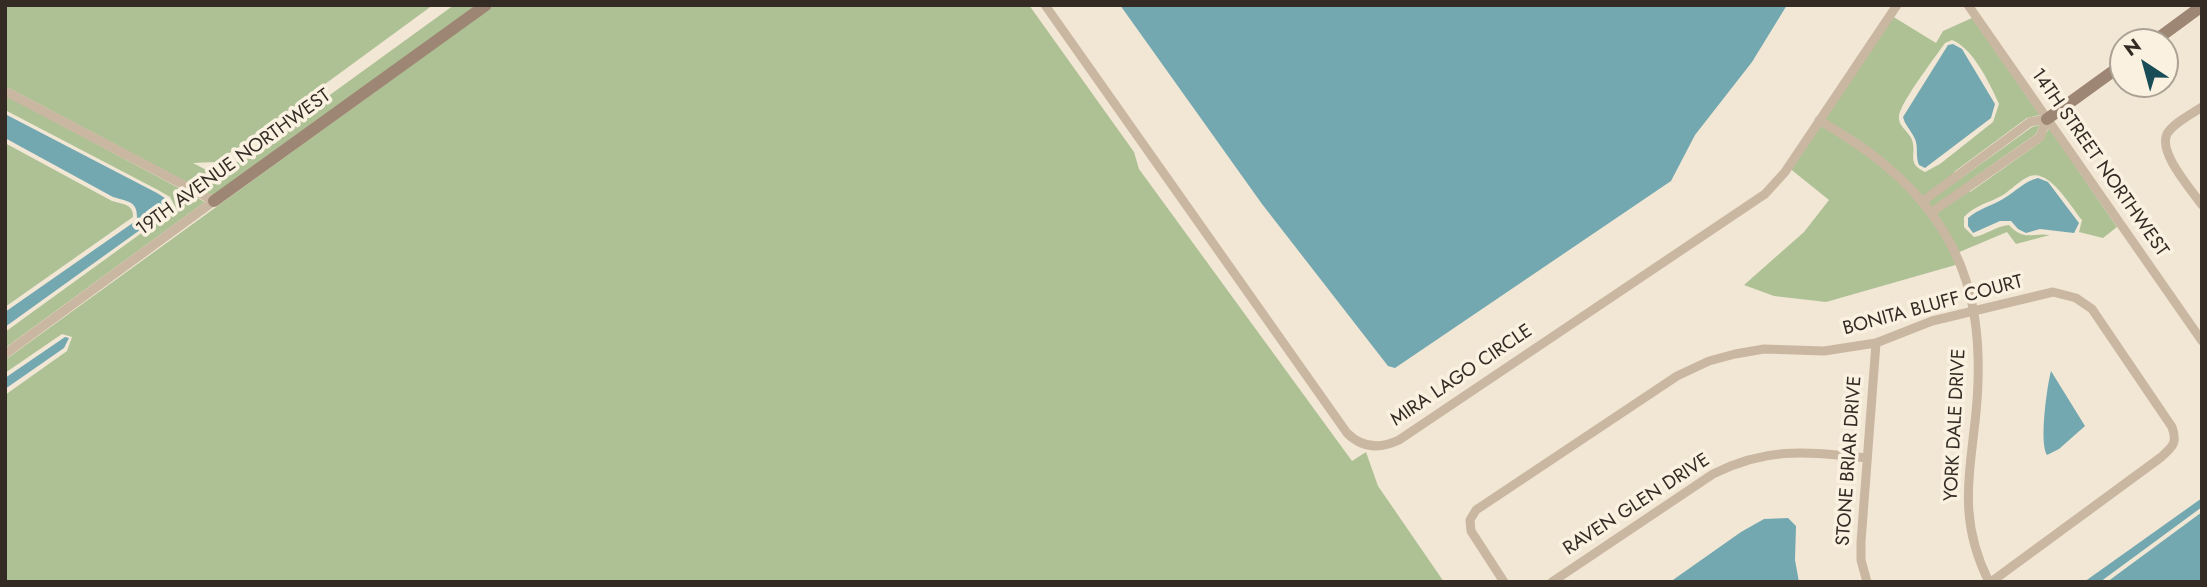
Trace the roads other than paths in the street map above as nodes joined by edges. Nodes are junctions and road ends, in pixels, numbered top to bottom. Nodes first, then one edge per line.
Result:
1 (486, 5) edge
2 (1045, 5) edge
3 (1897, 5) edge
4 (1968, 5) edge
5 (2202, 6) edge
6 (2171, 28) edge
7 (2109, 74) edge
8 (5, 90) edge
9 (2202, 107) edge
10 (2047, 119) junction
11 (1819, 120) junction
12 (214, 201) junction
13 (1923, 201) junction
14 (2202, 205) edge
15 (1932, 212) junction
16 (1975, 311) junction
17 (2202, 341) edge
18 (1875, 343) junction
19 (5, 354) edge
20 (1867, 458) junction
21 (1504, 582) edge
22 (1552, 582) edge
23 (1867, 582) edge
24 (1990, 582) edge

1 - 12 street, 19TH AVENUE NORTHWEST
2 - 11 street, MIRA LAGO CIRCLE
3 - 11 street, MIRA LAGO CIRCLE
4 - 10 street, 14TH STREET NORTHWEST
5 - 6 street
7 - 10 street
8 - 12 street
9 - 14 street
10 - 13 street
10 - 15 street
10 - 17 street, 14TH STREET NORTHWEST
11 - 13 street, YORK DALE DRIVE
12 - 19 street, 19TH AVENUE NORTHWEST
13 - 15 street, YORK DALE DRIVE
15 - 16 street, YORK DALE DRIVE
16 - 18 street, BONITA BLUFF COURT
16 - 24 street, YORK DALE DRIVE
16 - 24 street, BONITA BLUFF COURT
18 - 20 street, STONE BRIAR DRIVE
18 - 21 street, BONITA BLUFF COURT
20 - 22 street, RAVEN GLEN DRIVE
20 - 23 street, STONE BRIAR DRIVE

